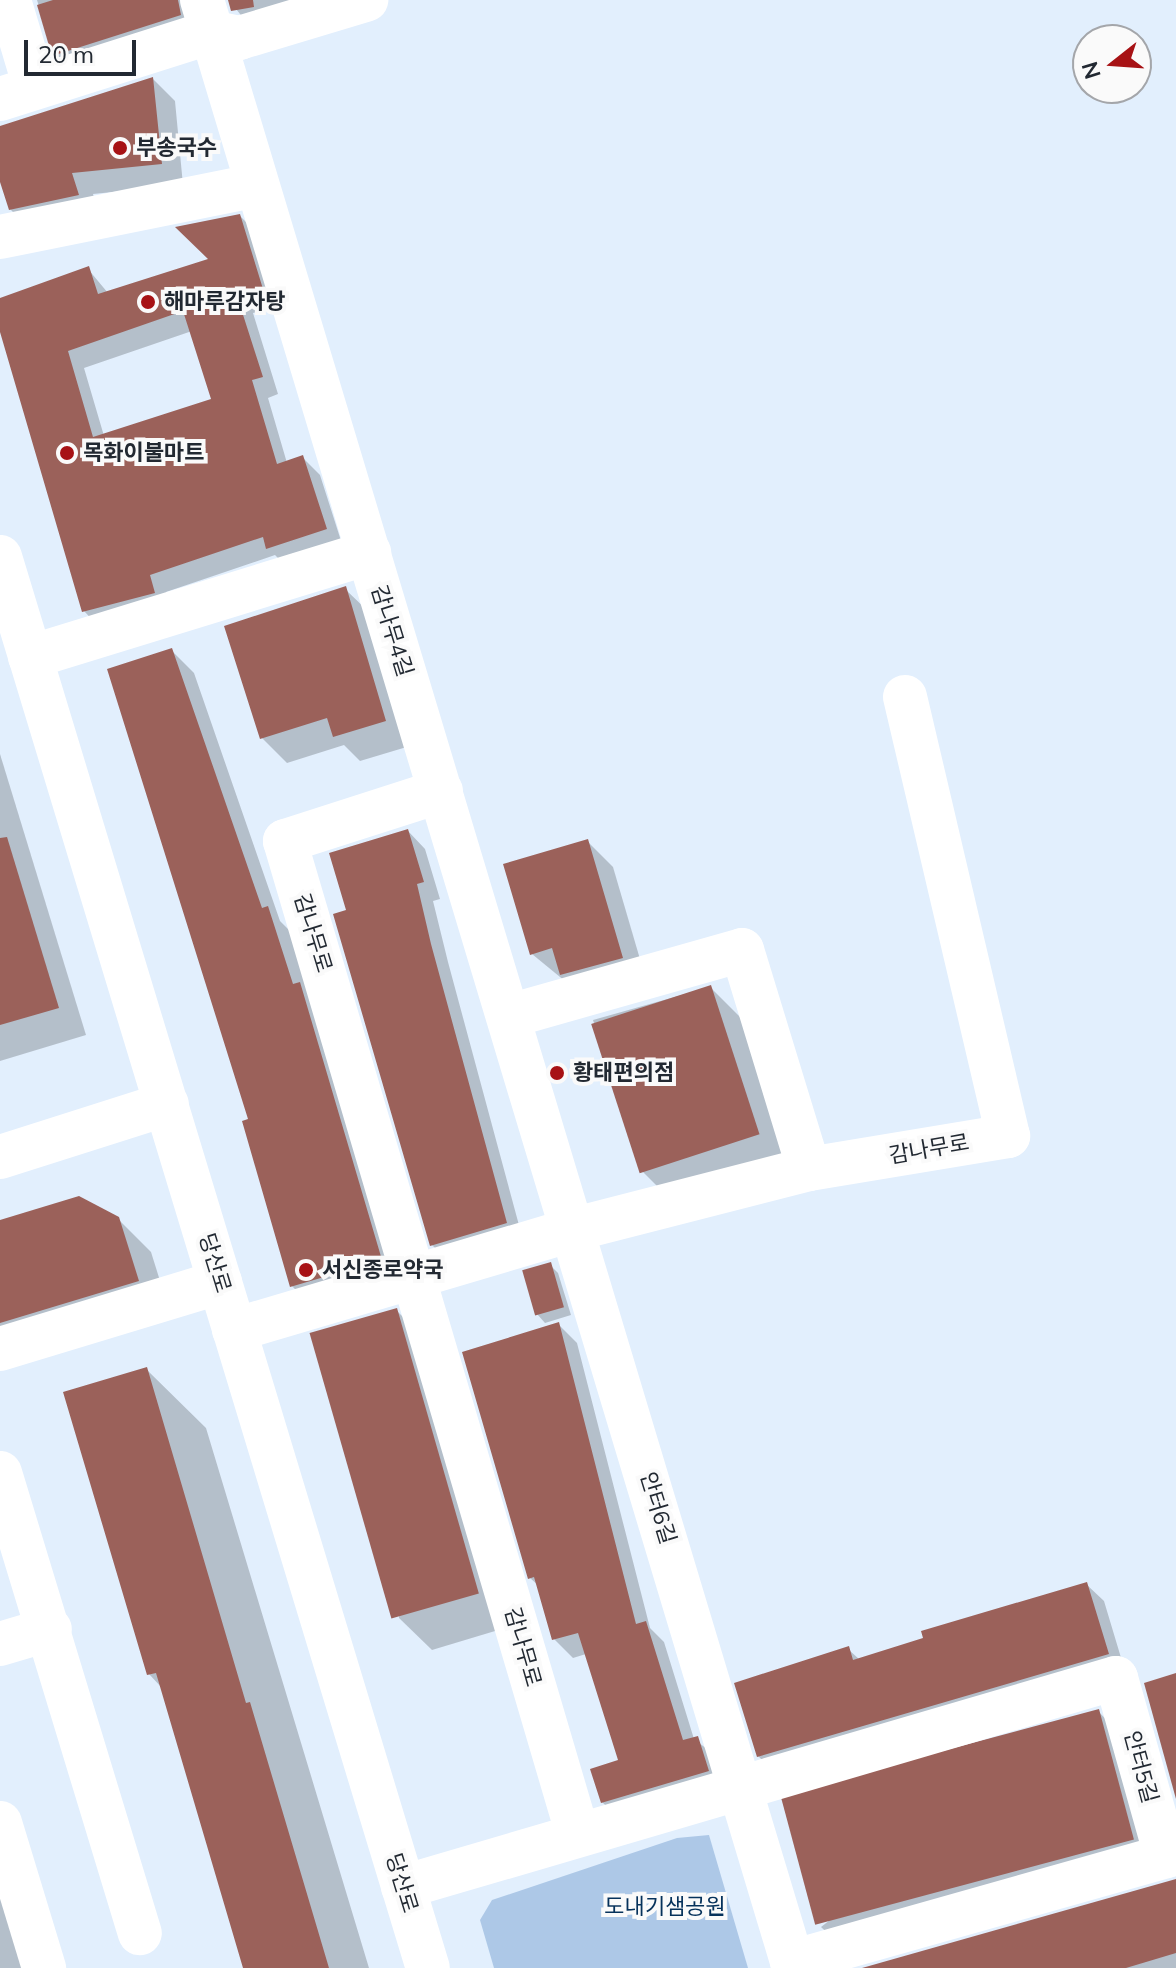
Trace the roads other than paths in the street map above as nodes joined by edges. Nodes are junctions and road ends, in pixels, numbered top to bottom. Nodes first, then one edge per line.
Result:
1 (9, 0) edge
2 (366, 0) edge
3 (207, 16) edge
4 (18, 93) edge
5 (257, 185) junction
6 (0, 237) edge
7 (369, 553) junction
8 (0, 557) edge
9 (30, 657) junction
10 (905, 697) dead end
11 (441, 791) junction
12 (509, 1016) junction
13 (167, 1104) junction
14 (0, 1157) edge
15 (809, 1169) junction
16 (575, 1229) junction
17 (414, 1275) junction
18 (220, 1282) junction
19 (234, 1330) junction
20 (0, 1349) edge
21 (0, 1473) edge
22 (50, 1629) junction
23 (0, 1644) edge
24 (741, 1786) junction
25 (0, 1823) edge
26 (578, 1835) junction
27 (1171, 1855) edge
28 (403, 1887) junction
29 (140, 1933) dead end
30 (793, 1965) edge
31 (44, 1968) edge
32 (428, 1968) edge

1 - 4 street
2 - 3 street
3 - 4 street
3 - 5 street, 감나무4길
5 - 6 street
5 - 7 street, 감나무4길
7 - 9 street
7 - 11 street, 감나무4길
8 - 9 street, 당산로
9 - 13 street, 당산로
10 - 15 street, 감나무로
11 - 12 street, 감나무4길
11 - 17 street, 감나무로
12 - 15 street
12 - 16 street, 감나무4길
13 - 14 street
13 - 18 street, 당산로
15 - 16 street, 감나무로
16 - 17 street, 감나무로
16 - 24 street, 안터6길
17 - 19 street, 감나무로
17 - 26 street, 감나무로
18 - 19 street, 당산로
18 - 20 street
19 - 28 street, 당산로
21 - 22 street
22 - 23 street
22 - 29 street
24 - 26 street
24 - 27 street, 안터5길
24 - 30 street, 안터6길
25 - 31 street
26 - 28 street
27 - 30 street, 안터6길
28 - 32 street, 당산로

